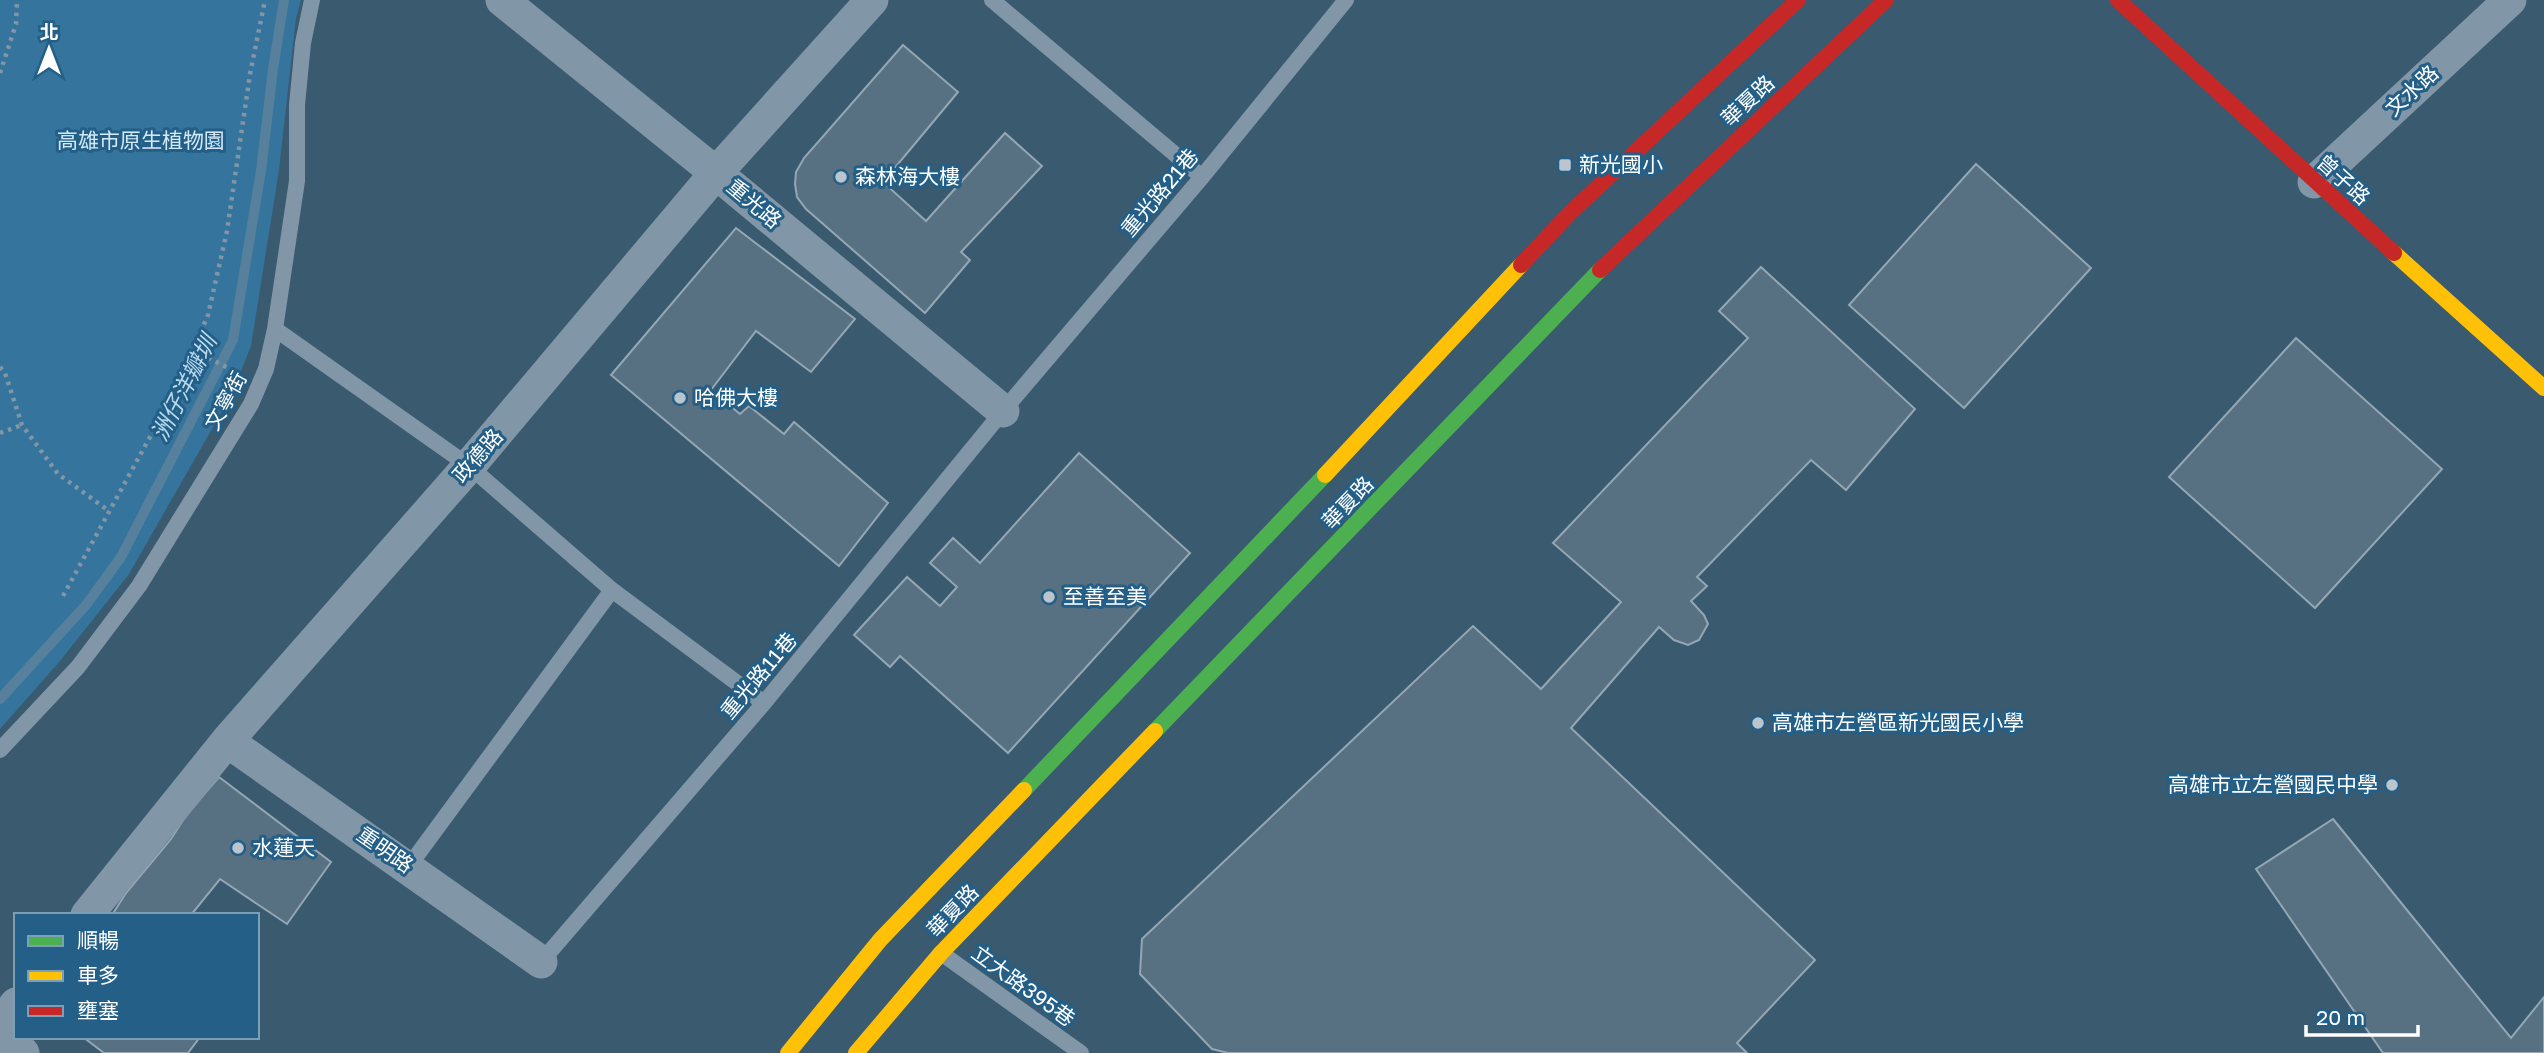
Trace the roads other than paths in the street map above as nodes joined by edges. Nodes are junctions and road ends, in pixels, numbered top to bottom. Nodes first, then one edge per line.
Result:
1 (312, 0) edge
2 (502, 0) edge
3 (872, 0) edge
4 (992, 0) edge
5 (1346, 0) edge
6 (1798, 0) edge
7 (1886, 0) edge
8 (2118, 0) edge
9 (2510, 0) edge
10 (716, 173) junction
11 (1202, 177) junction
12 (2314, 182) junction
13 (275, 329) junction
14 (2544, 388) edge
15 (1003, 411) junction
16 (469, 466) junction
17 (1377, 470) dead end
18 (1394, 486) junction
19 (612, 590) junction
20 (764, 703) junction
21 (227, 741) junction
22 (0, 750) edge
23 (408, 866) junction
24 (89, 913) edge
25 (942, 953) junction
26 (541, 962) joint
27 (14, 1006) edge
28 (0, 1023) edge
29 (0, 1034) edge
30 (23, 1053) edge
31 (788, 1053) edge
32 (856, 1053) edge
33 (1081, 1053) edge

1 - 13 lane, 文寧街
2 - 10 street, 重光路
3 - 10 street, 政德路
4 - 11 lane
5 - 11 lane, 重光路21巷
6 - 31 street, 華夏路
7 - 18 street, 華夏路
8 - 12 street, 曾子路
9 - 12 street, 文水路
10 - 15 street, 重光路
10 - 16 street, 政德路
11 - 15 lane, 重光路21巷
12 - 14 street, 曾子路
13 - 16 lane
13 - 22 lane, 文寧街
15 - 20 lane, 重光路11巷
16 - 19 lane
16 - 21 street, 政德路
17 - 18 street
18 - 25 street, 華夏路
19 - 20 lane
19 - 23 lane
20 - 26 lane, 重光路11巷
21 - 23 street, 重明路
21 - 24 street, 政德路
23 - 26 street, 重明路
25 - 32 street, 華夏路
25 - 33 lane, 立大路395巷
27 - 28 street
29 - 30 street

